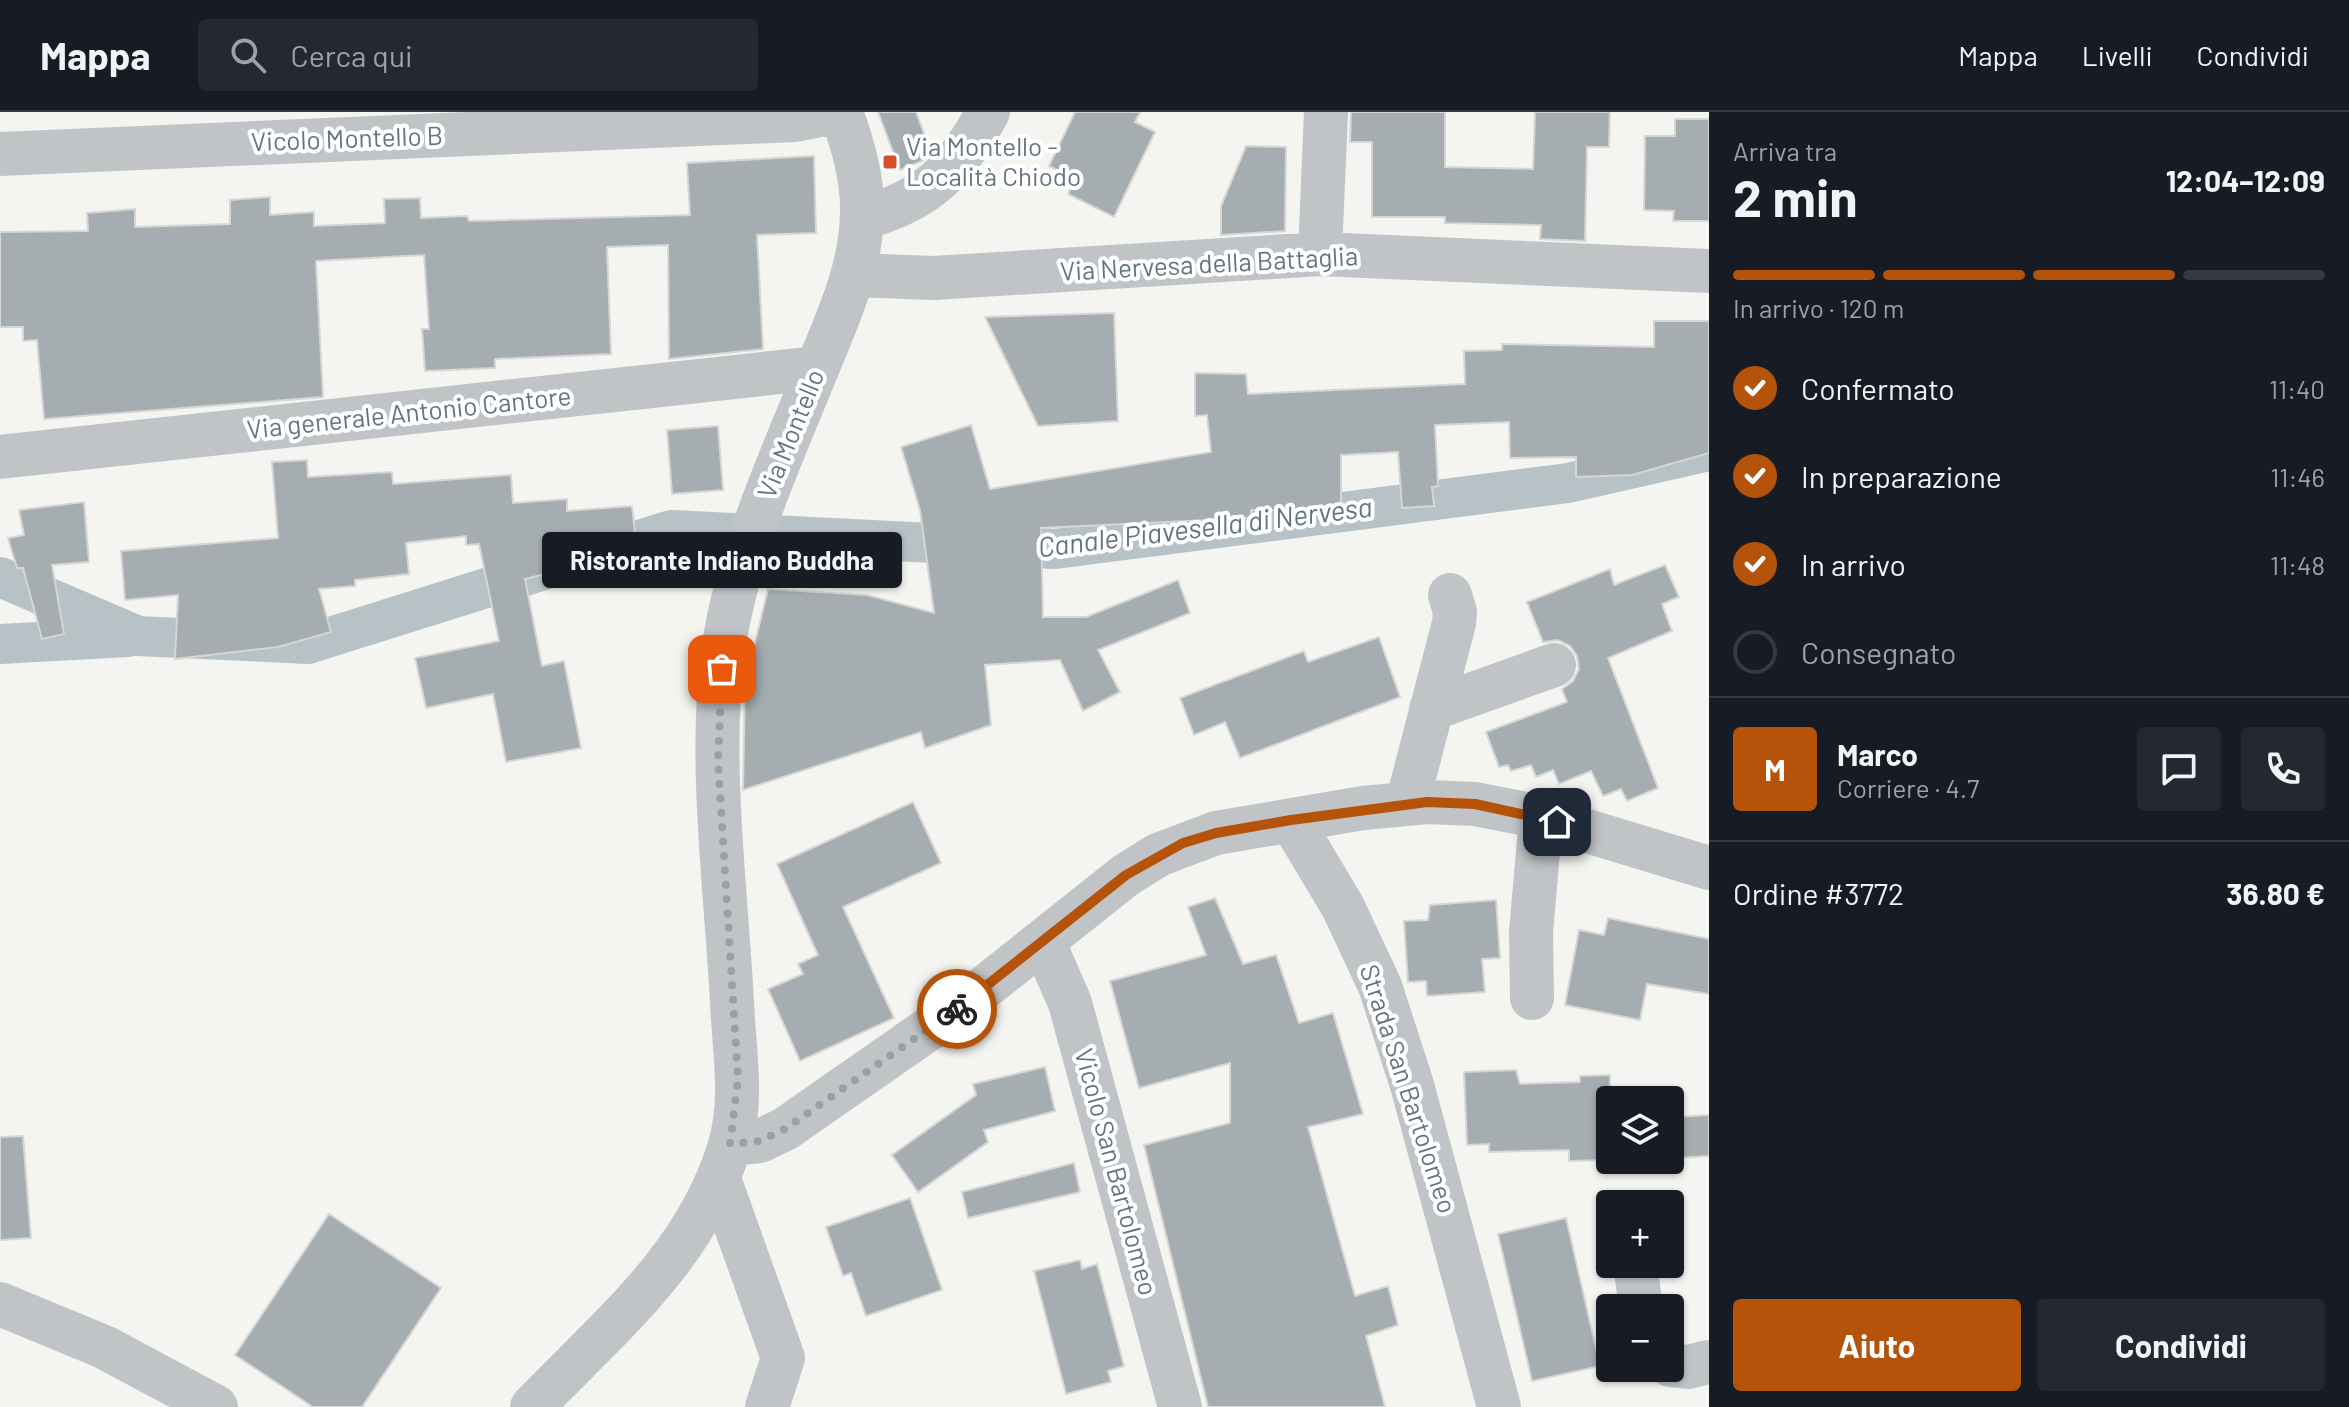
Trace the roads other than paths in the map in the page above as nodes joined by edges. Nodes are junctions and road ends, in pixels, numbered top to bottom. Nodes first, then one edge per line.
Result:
1 (839, 112) edge
2 (988, 112) edge
3 (1326, 112) edge
4 (0, 154) edge
5 (862, 218) junction
6 (1320, 254) junction
7 (1709, 271) edge
8 (854, 275) junction
9 (817, 368) junction
10 (0, 457) edge
11 (1450, 595) dead end
12 (1554, 665) dead end
13 (1431, 709) junction
14 (1407, 804) junction
15 (1541, 817) junction
16 (1291, 820) junction
17 (1701, 853) edge
18 (1043, 941) junction
19 (1532, 998) dead end
20 (725, 1162) junction
21 (0, 1304) edge
22 (1709, 1362) edge
23 (1684, 1367) edge
24 (216, 1407) edge
25 (532, 1407) edge
26 (767, 1407) edge
27 (1180, 1407) edge
28 (1499, 1407) edge

1 - 4 street, Vicolo Montello B
1 - 5 street, Via Montello
2 - 5 street
3 - 6 street
5 - 8 street, Via Montello
6 - 7 street, Via Nervesa della Battaglia
6 - 8 street, Via Nervesa della Battaglia
8 - 9 street, Via Montello
9 - 10 street, Via generale Antonio Cantore
9 - 20 street, Via Montello
11 - 13 street
12 - 13 street
13 - 14 street
14 - 15 street
14 - 16 street
15 - 17 street
15 - 19 street
16 - 18 street
16 - 28 street, Strada San Bartolomeo
18 - 20 street
18 - 27 street, Vicolo San Bartolomeo
20 - 25 street
20 - 26 street
21 - 24 street
22 - 23 street

